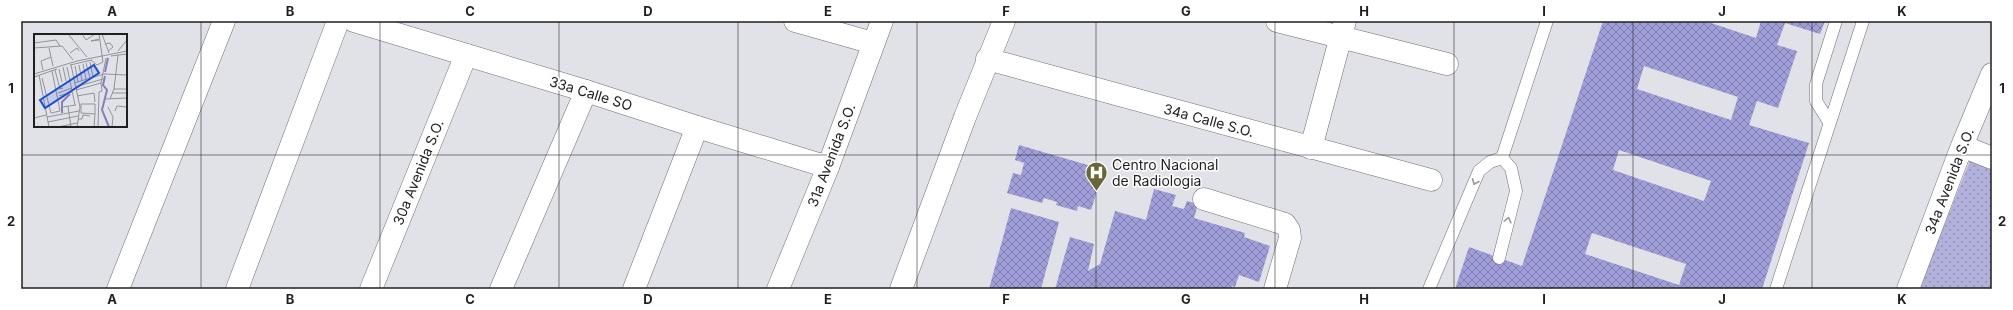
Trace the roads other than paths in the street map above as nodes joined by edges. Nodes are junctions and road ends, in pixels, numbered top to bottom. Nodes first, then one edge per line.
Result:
1 (224, 21) edge
2 (338, 21) edge
3 (795, 21) edge
4 (882, 21) edge
5 (1004, 21) edge
6 (1277, 21) edge
7 (1547, 21) edge
8 (1836, 21) edge
9 (1863, 21) edge
10 (360, 22) edge
11 (1343, 29) edge
12 (873, 43) junction
13 (466, 55) junction
14 (987, 59) junction
15 (1447, 64) dead end
16 (1992, 74) edge
17 (586, 91) junction
18 (1830, 122) junction
19 (697, 127) junction
20 (1962, 146) junction
21 (1311, 148) junction
22 (1502, 158) junction
23 (1992, 158) edge
24 (828, 166) junction
25 (1431, 180) dead end
26 (1204, 199) dead end
27 (1499, 258) dead end
28 (118, 289) edge
29 (237, 289) edge
30 (371, 289) edge
31 (501, 289) edge
32 (634, 289) edge
33 (778, 289) edge
34 (901, 289) edge
35 (1275, 289) edge
36 (1429, 289) edge
37 (1776, 289) edge
38 (1908, 289) edge

1 - 28 street
2 - 29 street
3 - 12 street
4 - 12 street, 31a Avenida S.O.
5 - 14 street
6 - 11 street
7 - 22 lane
8 - 18 lane
9 - 18 lane
10 - 13 street, 33a Calle SO
11 - 15 street
11 - 21 street
12 - 24 street, 31a Avenida S.O.
13 - 17 street, 33a Calle SO
13 - 30 street, 30a Avenida S.O.
14 - 21 street, 34a Calle S.O.
14 - 34 street
16 - 20 street, 34a Avenida S.O.
17 - 19 street, 33a Calle SO
17 - 31 street
18 - 37 lane
19 - 24 street, 33a Calle SO
19 - 32 street
20 - 23 street
20 - 38 street, 34a Avenida S.O.
21 - 25 street, 34a Calle S.O.
27 -> 22 lane
22 -> 36 lane
24 - 33 street, 31a Avenida S.O.
26 - 35 street

